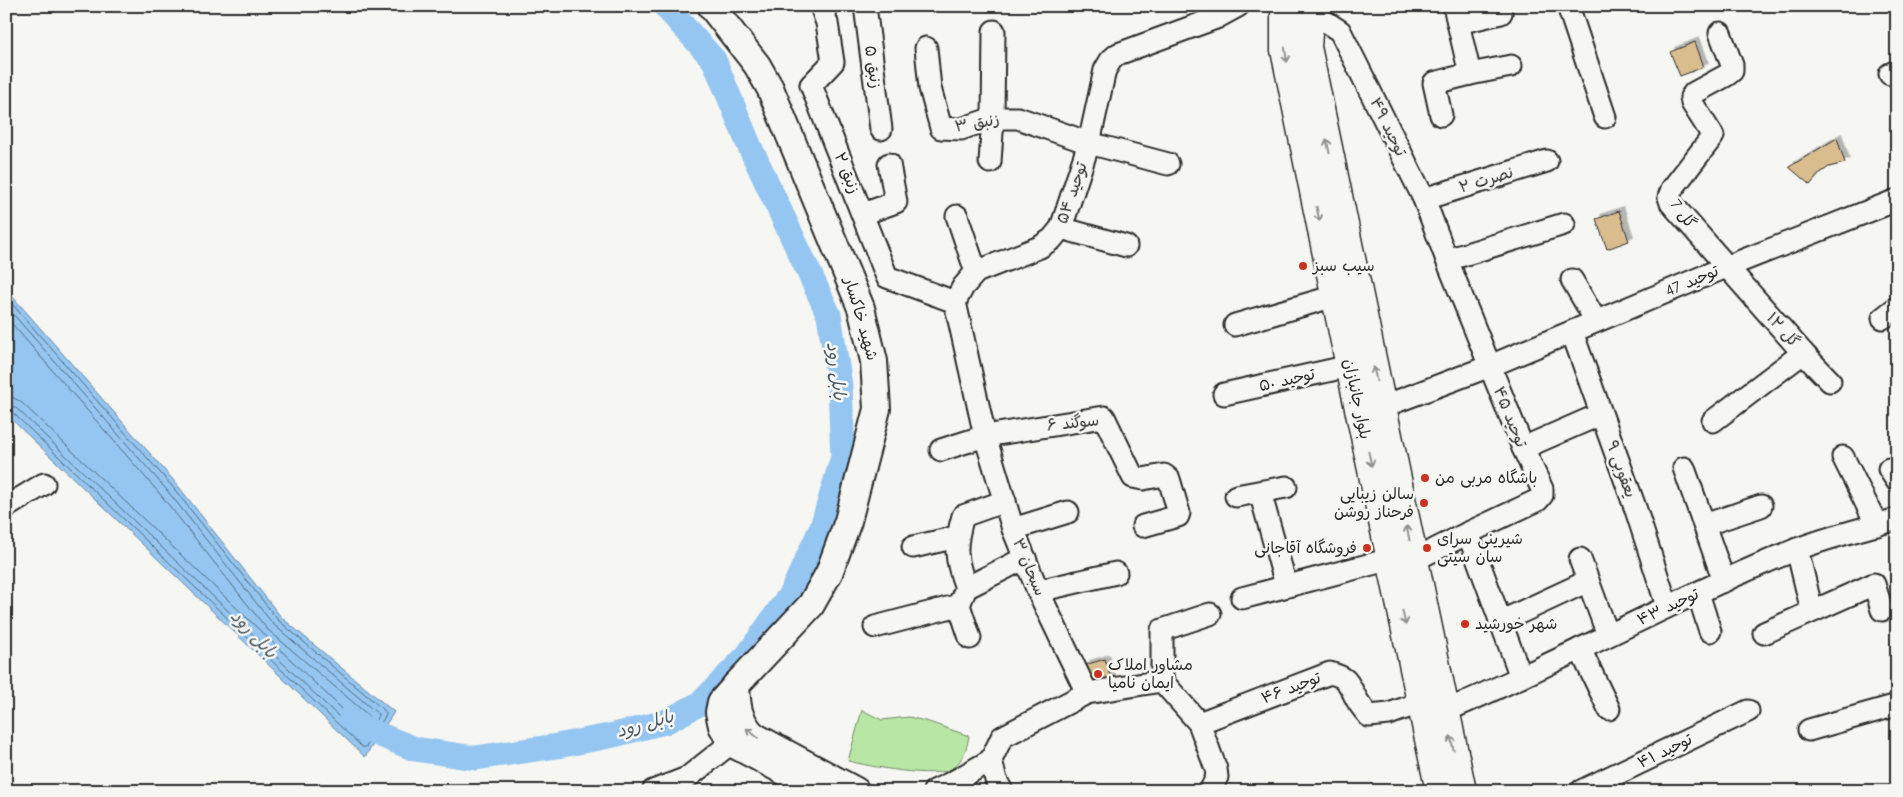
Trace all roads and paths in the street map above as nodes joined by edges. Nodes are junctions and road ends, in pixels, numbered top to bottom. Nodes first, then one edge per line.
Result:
1 (711, 6) edge
2 (821, 6) edge
3 (865, 6) edge
4 (1238, 6) edge
5 (1568, 6) edge
6 (1301, 8) edge
7 (1214, 12) edge
8 (1501, 14) dead end
9 (1456, 15) edge
10 (994, 31) dead end
11 (1720, 34) dead end
12 (926, 48) dead end
13 (1511, 66) dead end
14 (1470, 74) junction
15 (1441, 115) dead end
16 (1605, 117) dead end
17 (993, 118) junction
18 (882, 129) dead end
19 (1090, 143) junction
20 (1547, 161) dead end
21 (990, 162) dead end
22 (889, 164) dead end
23 (1168, 164) dead end
24 (1424, 199) junction
25 (1897, 200) edge
26 (863, 214) junction
27 (957, 216) dead end
28 (1564, 224) dead end
29 (1061, 228) junction
30 (1126, 246) dead end
31 (1446, 260) junction
32 (1726, 266) junction
33 (976, 272) junction
34 (1572, 280) dead end
35 (1335, 296) junction
36 (955, 302) junction
37 (1596, 321) junction
38 (1235, 325) dead end
39 (1572, 332) junction
40 (1804, 353) junction
41 (1350, 366) junction
42 (1490, 366) junction
43 (1830, 381) dead end
44 (1224, 394) dead end
45 (1382, 407) junction
46 (1601, 414) junction
47 (1713, 422) dead end
48 (985, 436) junction
49 (1523, 448) junction
50 (941, 450) dead end
51 (1843, 457) dead end
52 (1684, 468) dead end
53 (44, 484) dead end
54 (1286, 487) dead end
55 (1260, 492) junction
56 (1236, 496) dead end
57 (1004, 501) junction
58 (6, 506) edge
59 (1762, 506) dead end
60 (1068, 512) dead end
61 (1887, 522) edge
62 (1704, 525) junction
63 (1143, 526) dead end
64 (1013, 529) junction
65 (1468, 533) junction
66 (957, 537) junction
67 (913, 547) dead end
68 (1797, 549) junction
69 (1025, 558) junction
70 (1402, 559) junction
71 (1580, 559) dead end
72 (1116, 573) dead end
73 (1588, 581) junction
74 (1724, 581) junction
75 (1286, 585) junction
76 (1038, 591) junction
77 (1698, 593) junction
78 (963, 596) junction
79 (1242, 598) dead end
80 (1667, 606) junction
81 (1882, 610) dead end
82 (1812, 611) junction
83 (1210, 614) dead end
84 (1500, 622) junction
85 (875, 627) dead end
86 (1710, 631) dead end
87 (1764, 633) dead end
88 (1608, 636) junction
89 (970, 638) dead end
90 (1580, 649) junction
91 (1521, 677) junction
92 (1162, 681) junction
93 (736, 685) junction
94 (1087, 693) junction
95 (1897, 705) edge
96 (1433, 706) junction
97 (1609, 709) dead end
98 (1748, 710) dead end
99 (1199, 723) junction
100 (1809, 730) dead end
101 (731, 743) junction
102 (992, 760) junction
103 (945, 788) edge
104 (664, 789) edge
105 (1444, 790) edge
106 (813, 791) edge
107 (856, 791) edge
108 (1002, 791) edge
109 (1210, 791) edge
110 (1581, 791) edge

1 - 93 main road, شهید خاکسار
2 - 26 street, زنبق ۲
3 - 18 street, زنبق ۵
4 - 7 street, توحید ۵۴
5 - 16 street
6 - 24 street, توحید ۴۹
6 -> 35 highway, بلوار جانبازان
45 -> 6 highway, بلوار جانبازان
7 - 19 street, توحید ۵۴
8 - 9 street
9 - 14 street
10 - 17 street
11 - 32 street, گل 7
12 - 17 street, زنبق ۳
13 - 14 street
14 - 15 street
17 - 19 street, زنبق ۳
17 - 21 street
19 - 23 street, زنبق ۳
19 - 29 street, توحید ۵۴
20 - 24 street, نصرت ۲
22 - 26 street
24 - 31 street, توحید ۴۹
25 - 32 street, توحید 47
26 - 36 street, زنبق ۲
27 - 33 street
28 - 31 street
29 - 30 street
29 - 33 street, توحید ۵۴
31 - 42 street, توحید ۴۵
32 - 37 street, توحید 47
32 - 40 street, گل ۱۲
33 - 36 street
34 - 37 street
35 - 38 street
35 - 41 highway, بلوار جانبازان
36 - 48 street
37 - 39 street, توحید 47
39 - 42 street, توحید 47
39 - 46 street, یعقوبی ۹
40 - 43 street
40 - 47 street, گل ۱۲
41 - 44 street, توحید ۵۰
41 -> 70 highway, بلوار جانبازان
42 - 45 street, توحید 47
42 - 49 street, توحید ۴۵
70 -> 45 highway, بلوار جانبازان
46 - 49 street
46 - 80 street, یعقوبی ۹
48 - 50 street
48 - 57 street, سبحان ۳
48 - 63 street, سوگند ۶
49 - 65 street, توحید ۴۵
51 - 61 street
52 - 62 street
53 - 58 street
54 - 55 street
55 - 56 street
55 - 75 street
57 - 64 street, سبحان ۳
57 - 66 street
59 - 62 street
60 - 64 street
61 - 68 street, توحید ۴۳
62 - 74 street
64 - 69 street, سبحان ۳
65 - 70 street, توحید ۴۵
65 - 84 street
66 - 67 street
66 - 78 street
68 - 74 street, توحید ۴۳
68 - 82 street
69 - 76 street, سبحان ۳
69 - 78 street
70 - 75 street, توحید ۴۵
70 - 96 highway, بلوار جانبازان
71 - 73 street
72 - 76 street
73 - 84 street
73 - 88 street
74 - 77 street, توحید ۴۳
75 - 79 street, توحید ۴۵
76 - 94 street, سبحان ۳
77 - 80 street, توحید ۴۳
77 - 86 street
78 - 85 street
78 - 89 street
80 - 88 street, توحید ۴۳
81 - 82 street
82 - 87 street
83 - 92 street
84 - 91 street
88 - 90 street, توحید ۴۳
90 - 91 street, توحید ۴۳
90 - 97 street
91 - 96 street, توحید ۴۳
92 - 94 street
92 - 99 street
93 - 101 main road, شهید خاکسار
107 -> 93 main road
94 - 102 street
95 - 100 street
96 - 99 street, توحید ۴۶
96 - 105 highway, بلوار جانبازان
98 - 110 street, توحید ۴۱
99 - 109 street
101 - 104 street
101 - 106 main road
102 - 103 street
102 - 108 street

